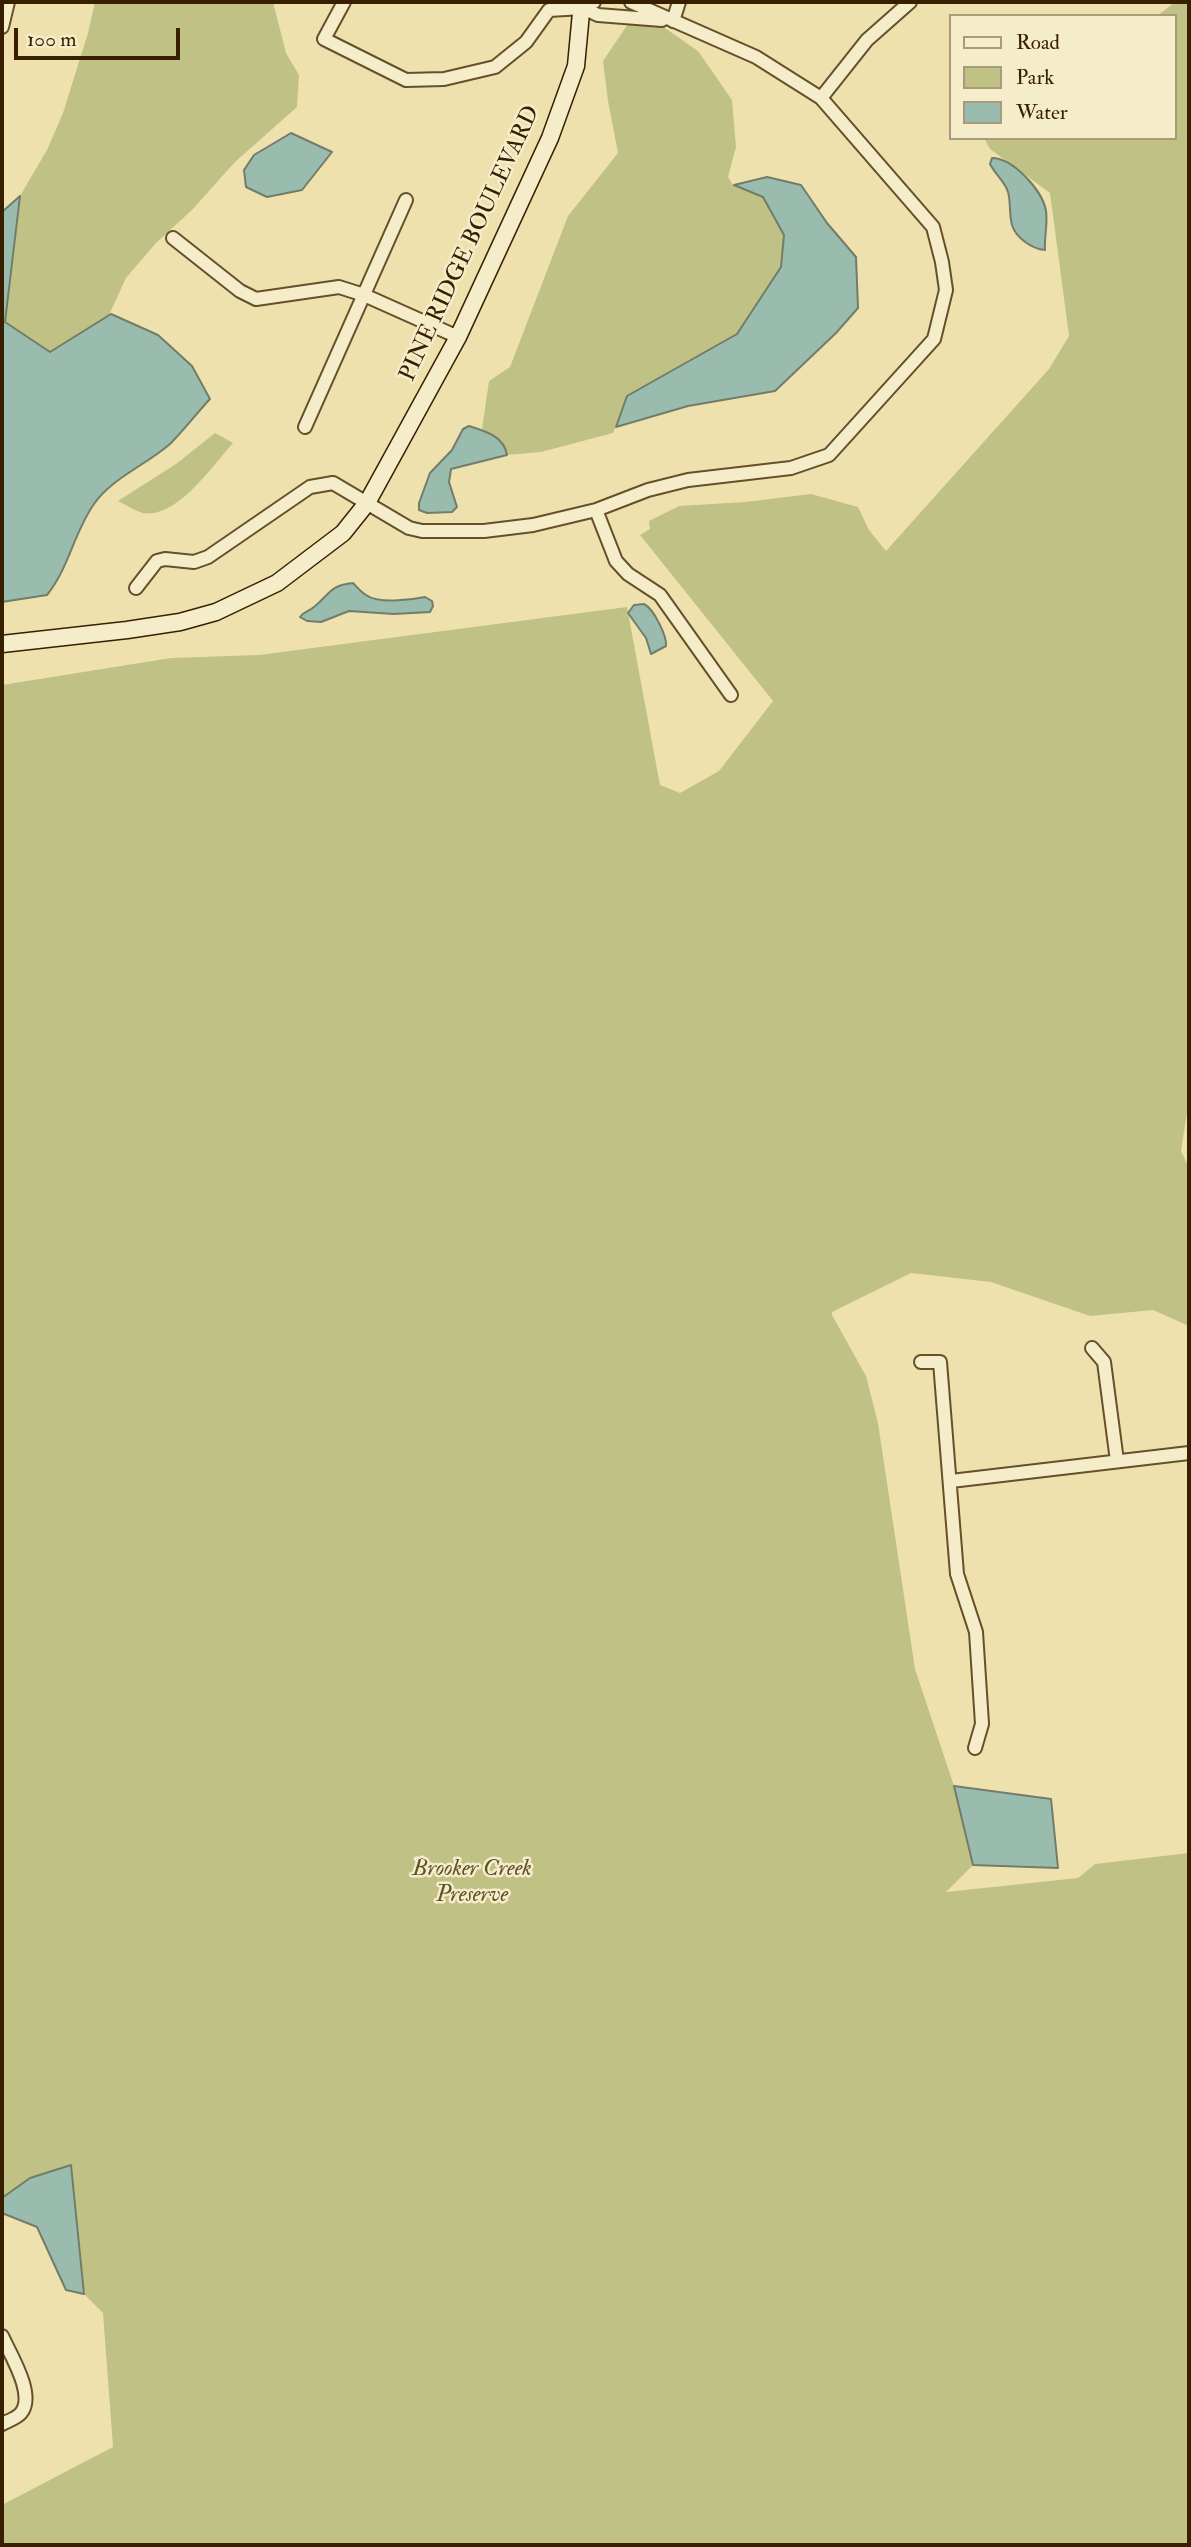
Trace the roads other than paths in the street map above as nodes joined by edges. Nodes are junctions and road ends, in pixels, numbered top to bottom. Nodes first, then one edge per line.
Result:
1 (8, 2) edge
2 (344, 2) edge
3 (631, 2) edge
4 (679, 2) edge
5 (910, 2) edge
6 (586, 3) edge
7 (673, 21) junction
8 (2, 27) edge
9 (821, 98) junction
10 (405, 200) dead end
11 (173, 238) dead end
12 (364, 295) junction
13 (458, 337) junction
14 (305, 427) dead end
15 (367, 503) junction
16 (596, 510) junction
17 (136, 589) dead end
18 (2, 644) edge
19 (731, 695) dead end
20 (1092, 1348) dead end
21 (921, 1362) dead end
22 (1189, 1453) edge
23 (1117, 1461) junction
24 (951, 1481) junction
25 (975, 1748) dead end
26 (2, 2336) edge
27 (2, 2424) edge

1 - 8 street
2 - 6 street
3 - 7 street
4 - 7 street
5 - 9 street
6 - 7 street
6 - 13 street, PINE RIDGE BOULEVARD
7 - 9 street
9 - 16 street
10 - 12 street
11 - 12 street
12 - 13 street
12 - 14 street
13 - 15 street, PINE RIDGE BOULEVARD
15 - 16 street
15 - 17 street
15 - 18 street, PINE RIDGE BOULEVARD
16 - 19 street
20 - 23 street
21 - 24 street
22 - 23 street
23 - 24 street
24 - 25 street
26 - 27 street

